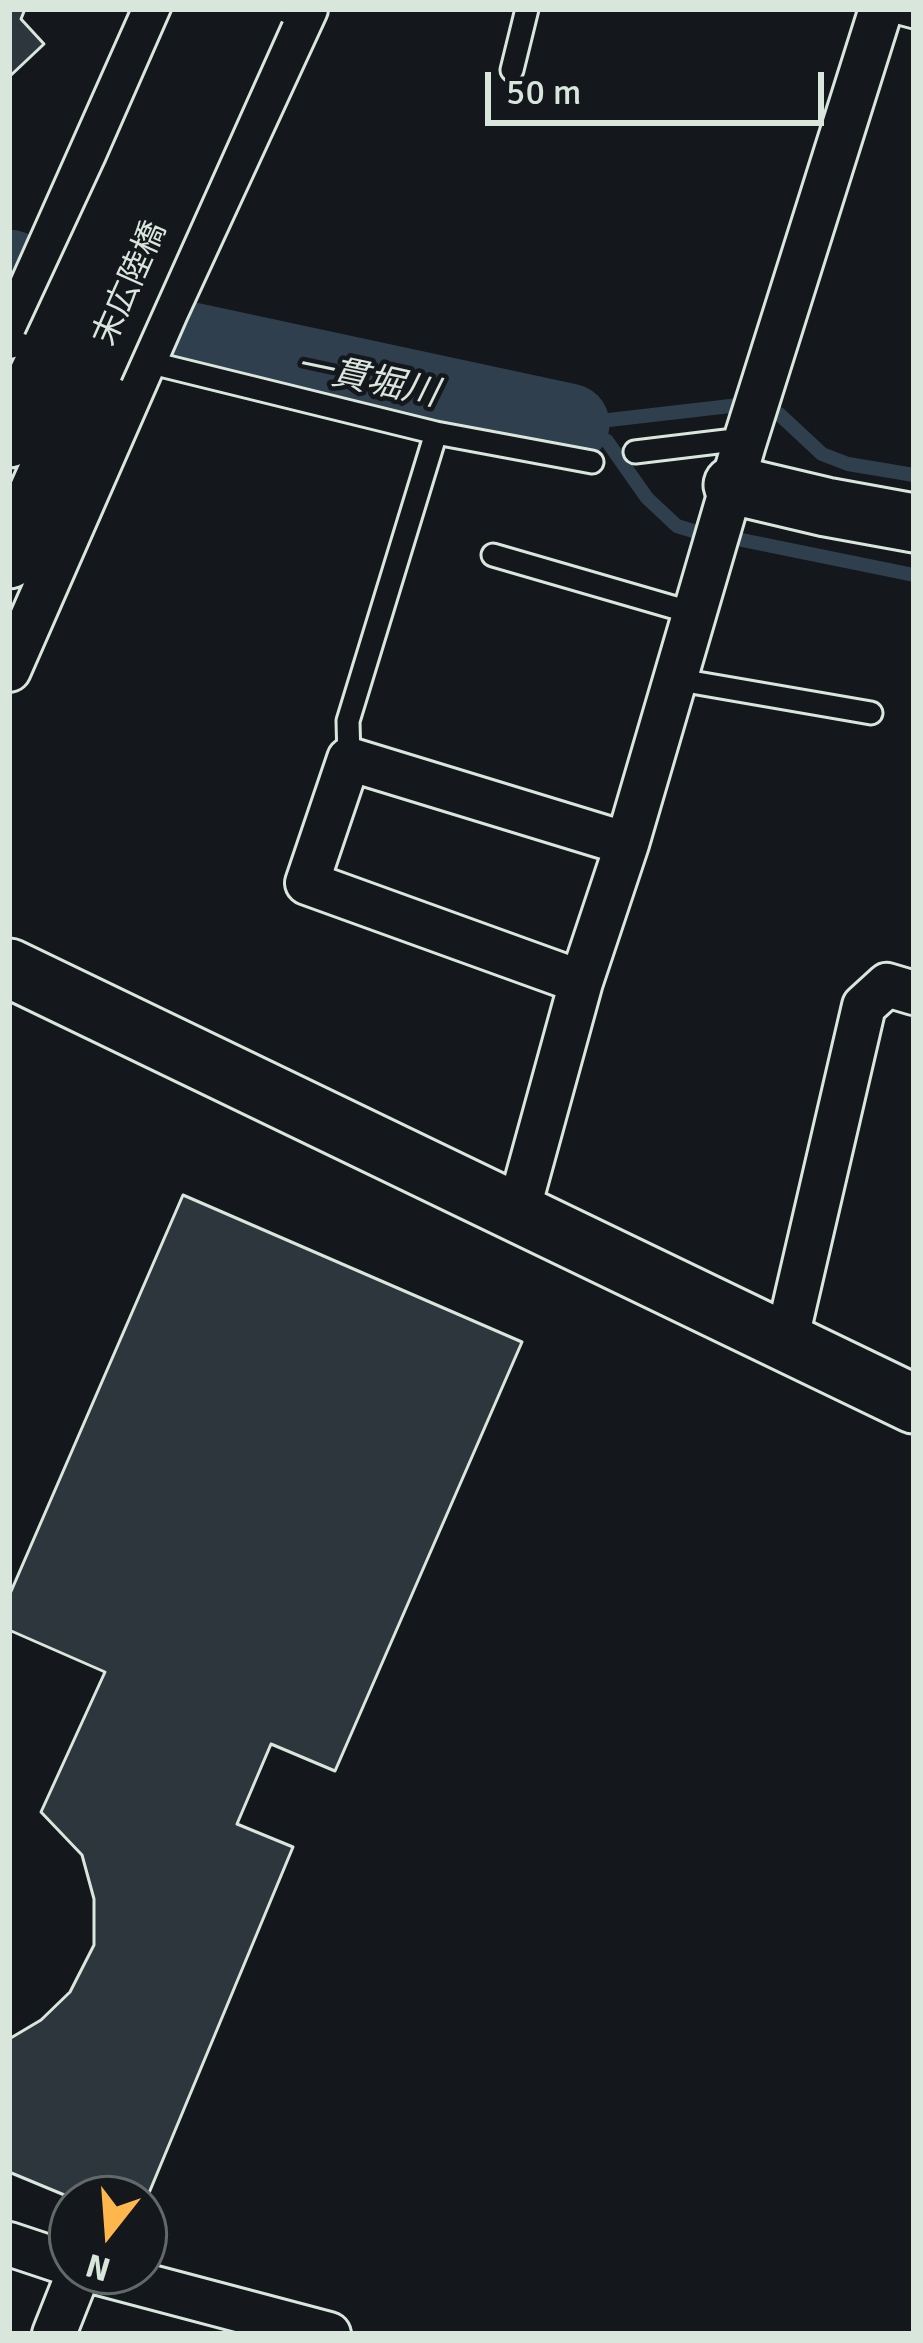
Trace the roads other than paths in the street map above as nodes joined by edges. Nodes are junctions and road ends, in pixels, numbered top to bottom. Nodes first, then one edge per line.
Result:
1 (155, 9) edge
2 (205, 9) edge
3 (255, 9) edge
4 (306, 9) edge
5 (527, 9) edge
6 (882, 9) edge
7 (914, 17) edge
8 (512, 70) dead end
9 (82, 347) edge
10 (436, 433) junction
11 (9, 438) edge
12 (635, 452) dead end
13 (592, 462) dead end
14 (738, 465) junction
15 (914, 523) edge
16 (493, 555) dead end
17 (9, 559) edge
18 (693, 614) junction
19 (9, 670) edge
20 (674, 679) junction
21 (871, 713) dead end
22 (349, 759) junction
23 (627, 844) junction
24 (9, 968) edge
25 (581, 982) junction
26 (914, 993) edge
27 (517, 1215) junction
28 (786, 1342) junction
29 (914, 1404) edge
30 (9, 2244) edge
31 (48, 2257) edge
32 (168, 2291) edge
33 (69, 2295) edge
34 (54, 2334) edge
35 (329, 2334) edge

1 - 9 street
2 - 9 street, 末広陸橋, bridge
3 - 9 street, 末広陸橋, bridge
4 - 9 street
5 - 8 lane
6 - 7 lane
6 - 14 street
9 - 10 lane
9 - 11 street, 末広陸橋
9 - 17 street, 末広陸橋
9 - 19 street
10 - 13 lane
10 - 22 lane
12 - 14 lane
14 - 15 street
14 - 18 street
16 - 18 lane
18 - 20 street
20 - 21 lane
20 - 23 street
22 - 23 street
22 - 25 street
23 - 25 street
24 - 27 street
25 - 27 street
26 - 28 street
27 - 28 street
28 - 29 street
30 - 31 street
32 - 35 street
33 - 34 street

